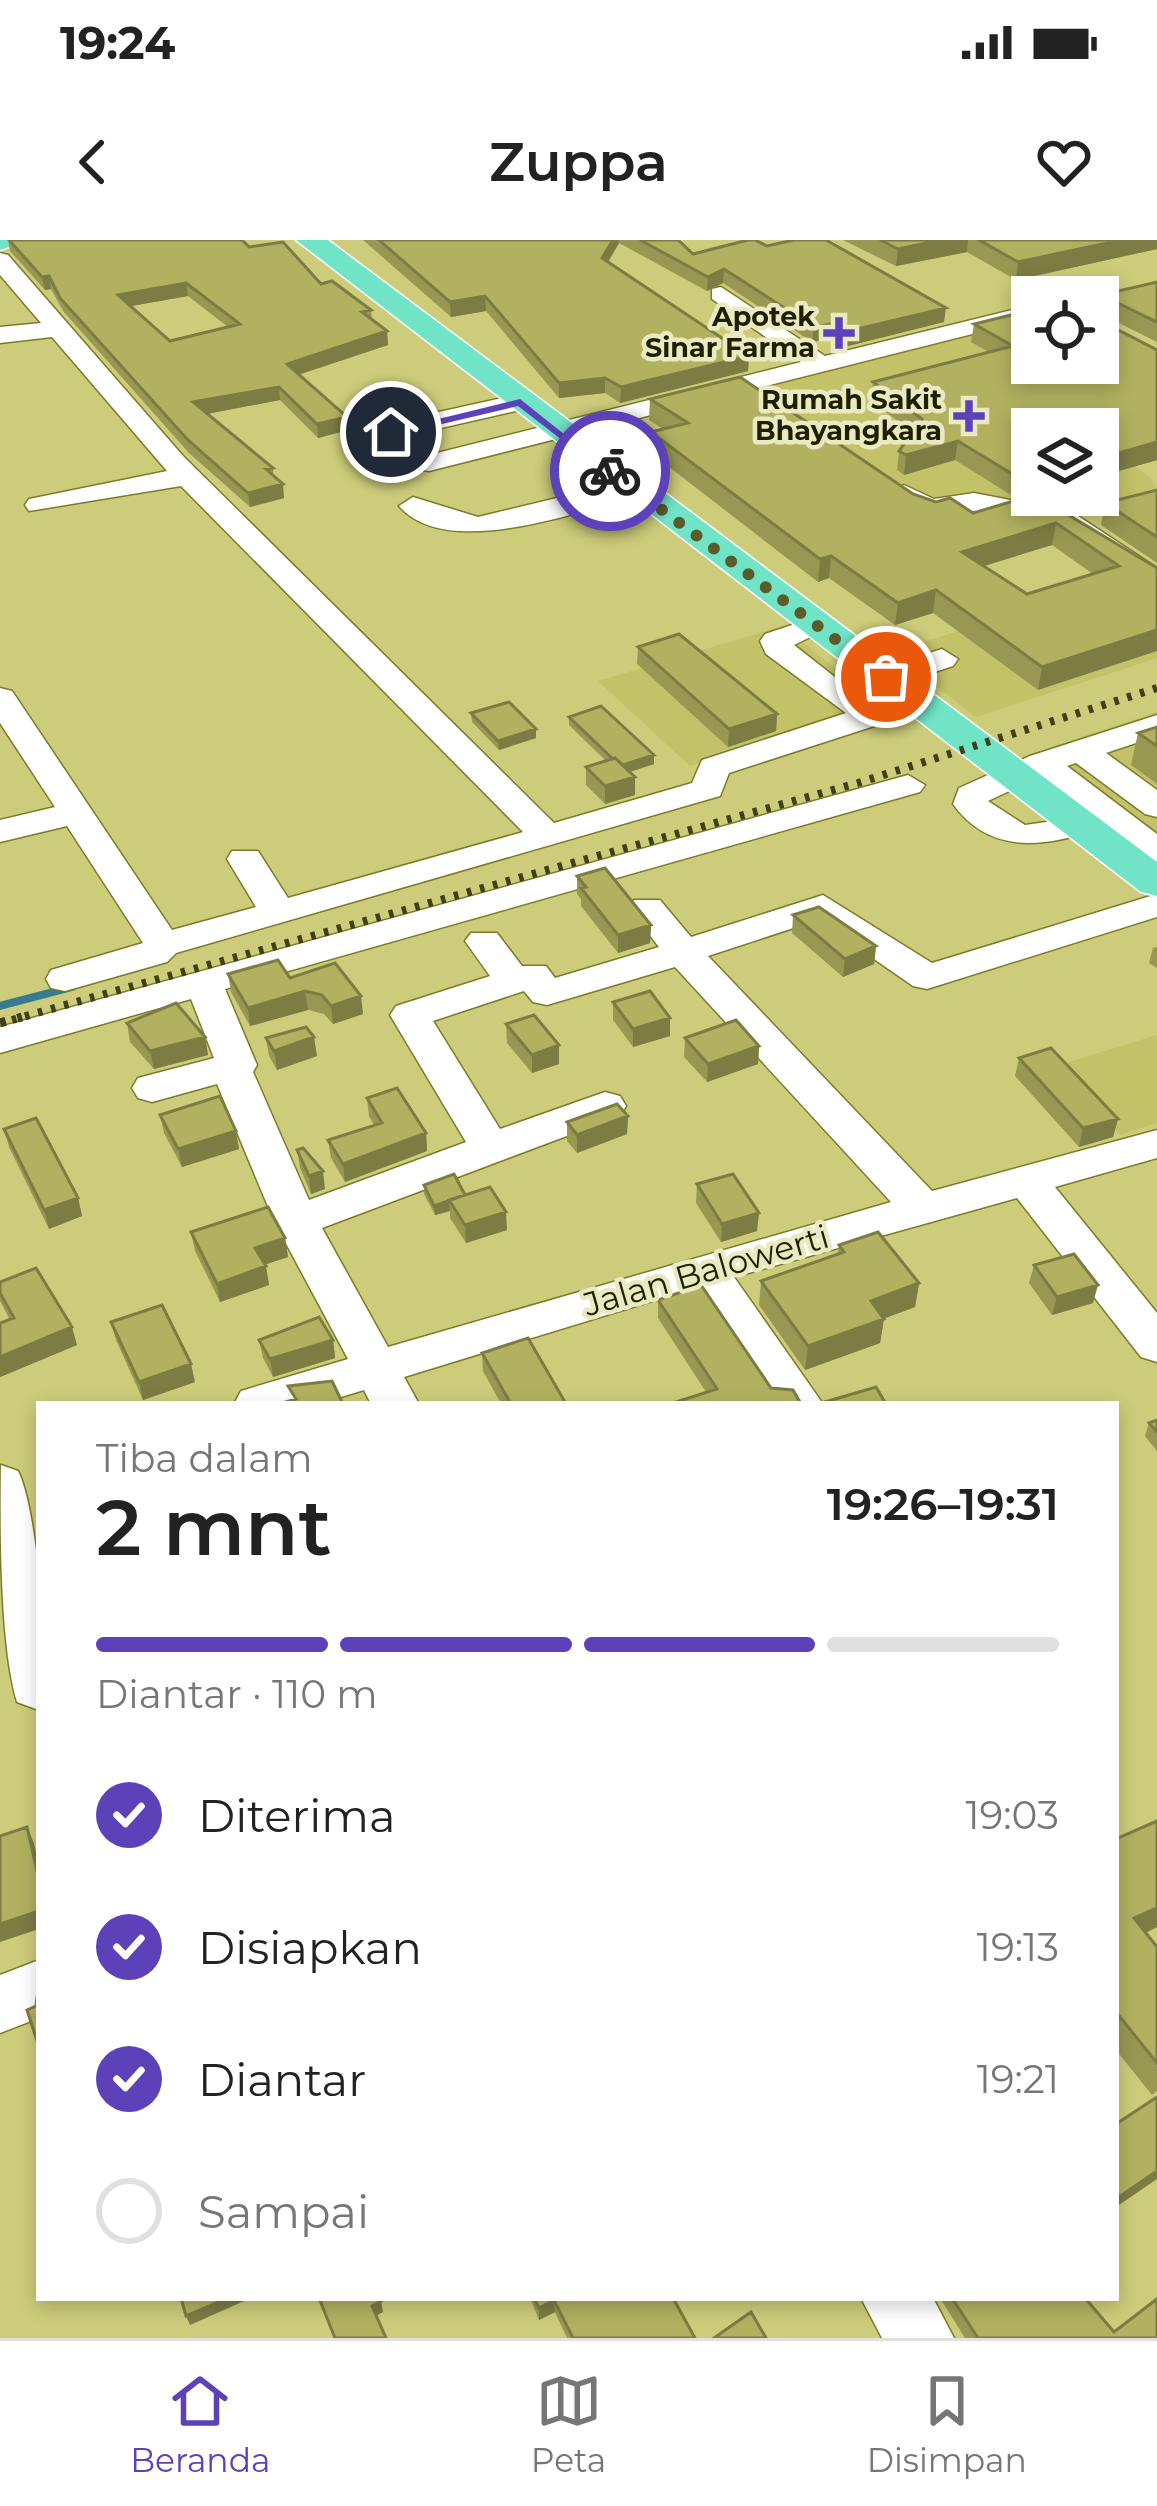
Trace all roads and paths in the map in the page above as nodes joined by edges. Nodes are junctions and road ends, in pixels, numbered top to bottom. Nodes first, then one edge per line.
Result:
1 (14, 240) edge
2 (310, 240) edge
3 (0, 242) edge
4 (0, 260) edge
5 (721, 294) dead end
6 (940, 304) edge
7 (1011, 327) edge
8 (61, 328) junction
9 (0, 335) edge
10 (985, 336) junction
11 (819, 376) junction
12 (868, 382) edge
13 (743, 383) junction
14 (520, 402) junction
15 (779, 409) edge
16 (478, 412) junction
17 (556, 429) junction
18 (516, 440) junction
19 (179, 469) junction
20 (886, 482) edge
21 (632, 489) junction
22 (48, 495) dead end
23 (413, 506) dead end
24 (1070, 516) edge
25 (1062, 518) junction
26 (1157, 581) edge
27 (819, 625) junction
28 (942, 659) dead end
29 (902, 689) junction
30 (0, 698) edge
31 (1157, 725) edge
32 (1082, 750) junction
33 (1028, 769) junction
34 (908, 785) dead end
35 (1157, 807) edge
36 (71, 814) junction
37 (0, 831) edge
38 (547, 836) junction
39 (1157, 851) edge
40 (244, 859) dead end
41 (1157, 883) edge
42 (1157, 905) edge
43 (647, 908) dead end
44 (278, 912) junction
45 (484, 941) dead end
46 (163, 945) junction
47 (683, 952) junction
48 (65, 979) dead end
49 (513, 981) junction
50 (202, 982) junction
51 (270, 1039) edge
52 (0, 1040) edge
53 (230, 1059) junction
54 (152, 1088) dead end
55 (605, 1106) edge
56 (1157, 1144) edge
57 (490, 1148) junction
58 (1028, 1182) junction
59 (924, 1210) junction
60 (296, 1221) junction
61 (705, 1268) junction
62 (1157, 1345) edge
63 (386, 1385) edge
64 (278, 1401) edge
65 (797, 1401) edge
66 (36, 1474) edge
67 (1, 1485) edge
68 (35, 1686) dead end
69 (36, 1990) edge
70 (0, 2004) edge
71 (896, 2301) edge
72 (921, 2338) edge

1 - 3 main road
2 - 14 main road
4 - 8 street
5 - 11 street
6 - 10 street
7 - 10 street
8 - 9 street
8 - 19 street
10 - 11 street
10 - 12 street
11 - 13 street
13 - 15 street
13 - 17 street
14 - 16 street
14 - 17 main road
16 - 18 street
16 - 18 street
17 - 18 street
17 - 21 main road
19 - 22 street
19 - 38 street
20 - 25 street
21 - 23 street
21 - 27 main road
24 - 25 street
25 - 26 street
27 - 29 main road
27 - 29 street
28 - 29 street
29 - 33 main road
29 - 38 street
30 - 36 street
31 - 32 street
32 - 33 street
32 - 35 street
33 - 39 street
33 - 41 main road
34 - 50 street
36 - 37 street
36 - 46 street
38 - 44 street
40 - 44 street
42 - 47 street
43 - 47 street
44 - 46 street
45 - 49 street
46 - 48 street
47 - 49 street
47 - 59 street
49 - 57 street
50 - 52 street
50 - 53 street
51 - 53 street
53 - 54 street
53 - 60 street
55 - 57 street
56 - 58 street, Jalan Balowerti
57 - 60 street
58 - 59 street, Jalan Balowerti
58 - 62 street
59 - 61 street, Jalan Balowerti
60 - 63 street
61 - 63 street, Jalan Balowerti
61 - 65 street
63 - 64 street, Jalan Balowerti
66 - 67 street
67 - 68 street
69 - 70 street
71 - 72 street

